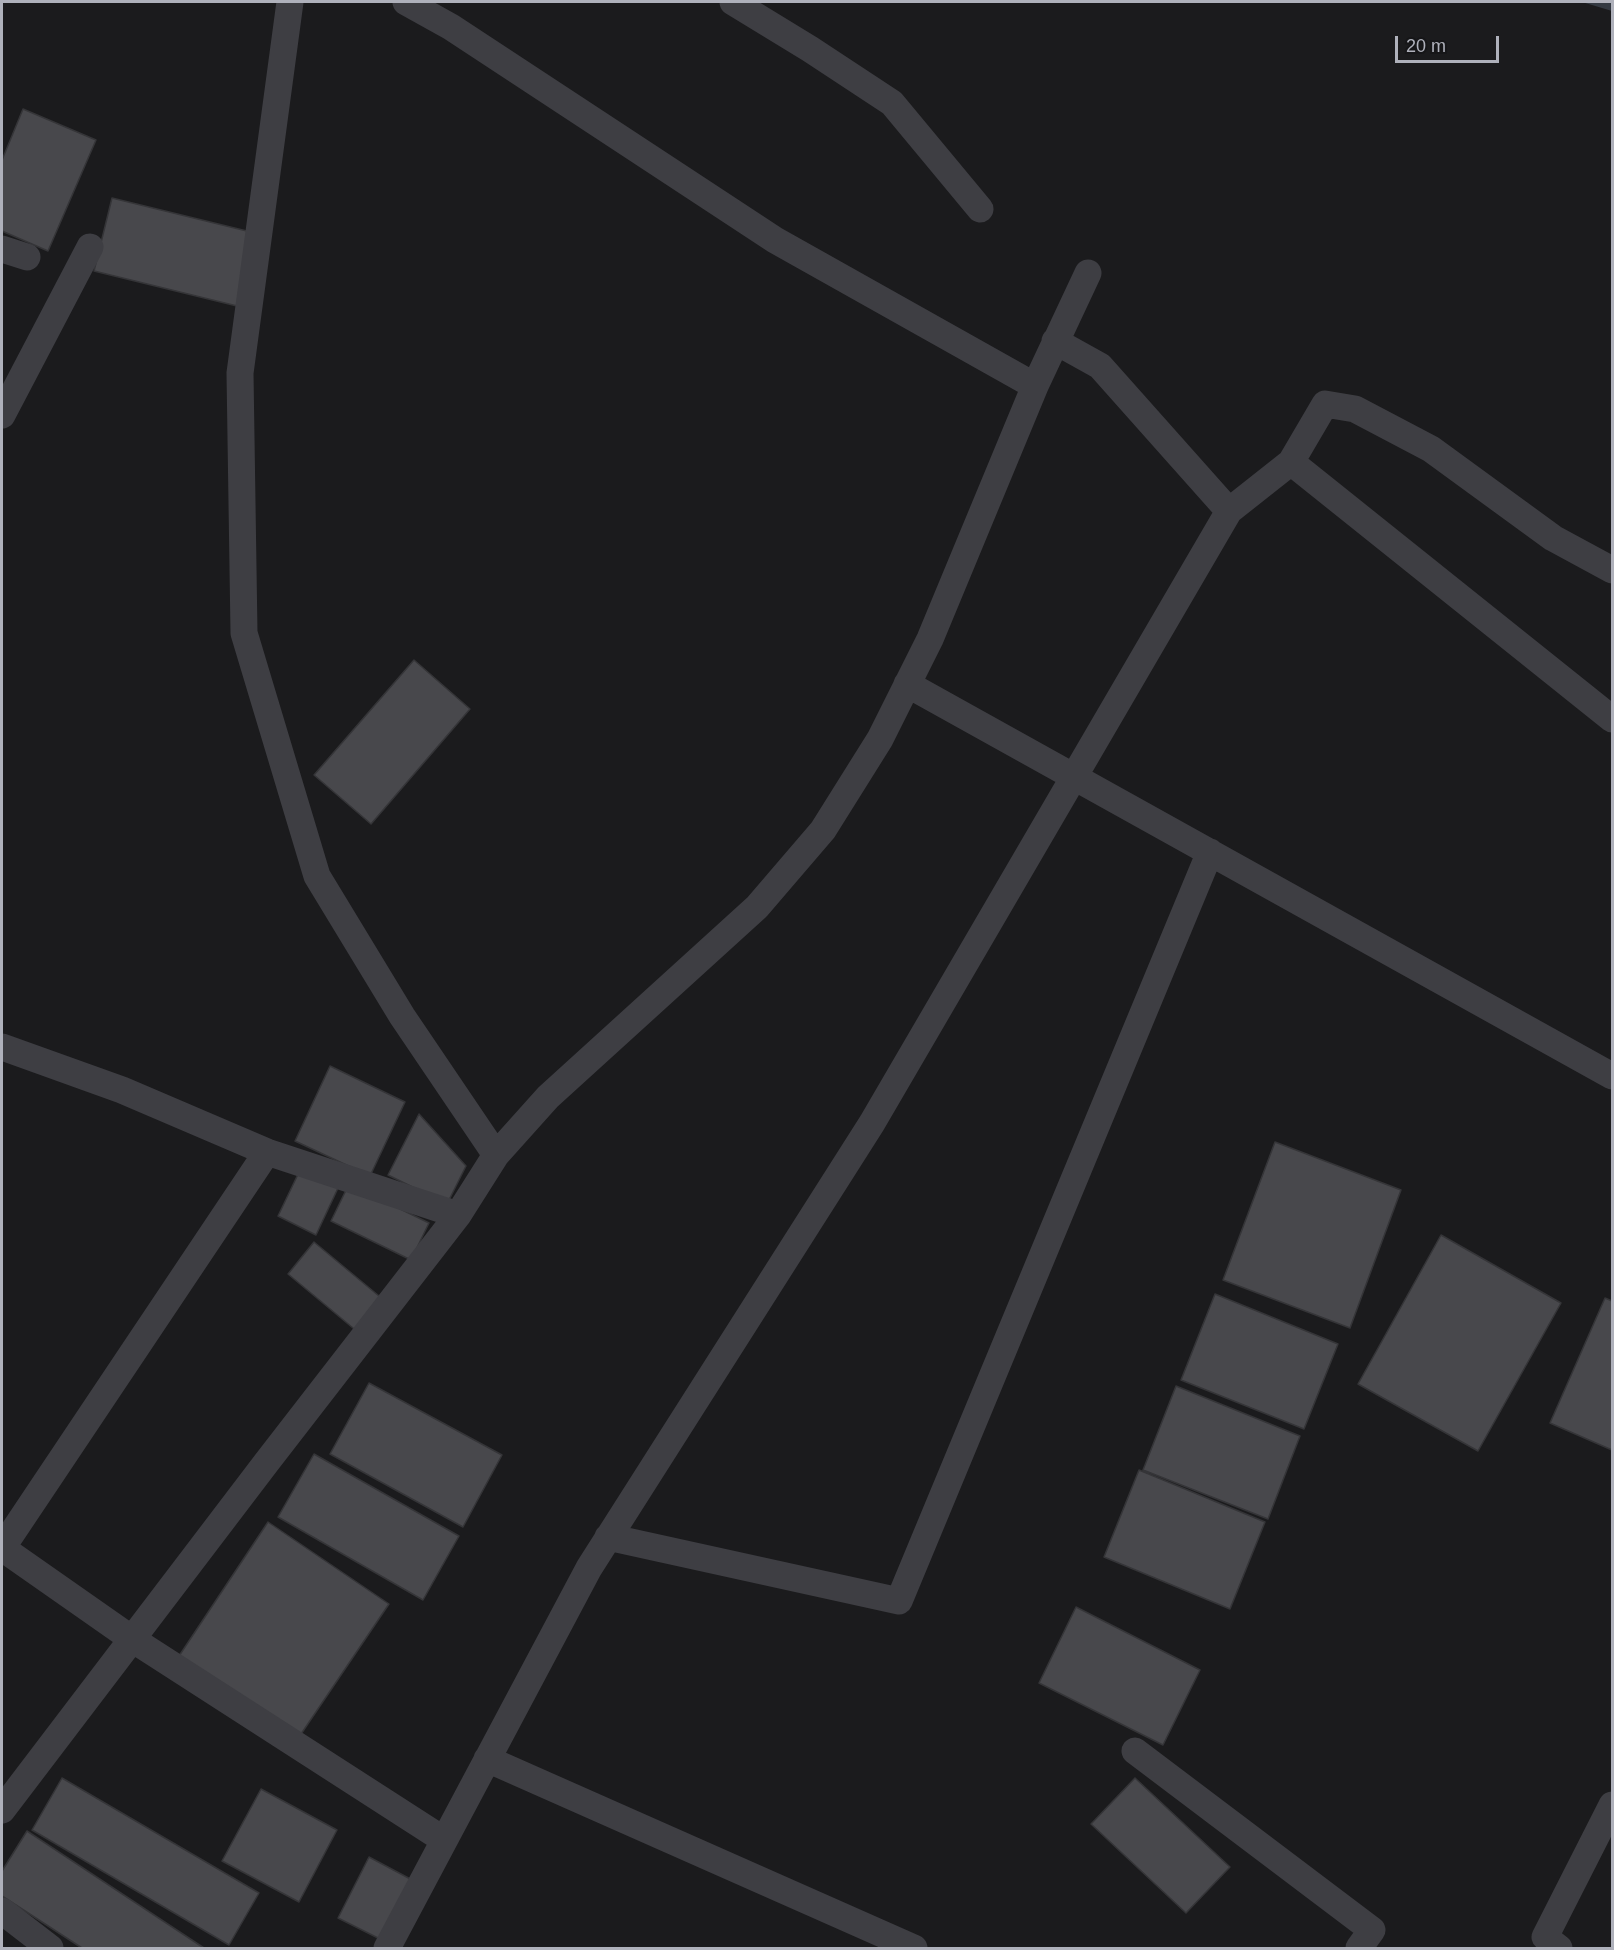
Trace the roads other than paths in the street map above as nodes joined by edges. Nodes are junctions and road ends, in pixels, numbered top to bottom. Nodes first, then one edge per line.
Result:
1 (290, 2) edge
2 (406, 2) edge
3 (733, 2) edge
4 (980, 209) dead end
5 (90, 248) dead end
6 (1088, 273) dead end
7 (1055, 341) junction
8 (1035, 386) junction
9 (2, 415) edge
10 (1291, 462) junction
11 (1229, 511) junction
12 (1612, 570) edge
13 (907, 684) junction
14 (1612, 719) edge
15 (1074, 777) junction
16 (1210, 852) junction
17 (2, 1047) edge
18 (1612, 1076) edge
19 (267, 1152) junction
20 (496, 1155) junction
21 (458, 1215) junction
22 (608, 1537) junction
23 (2, 1548) edge
24 (132, 1639) junction
25 (1135, 1751) dead end
26 (487, 1759) junction
27 (1612, 1805) edge
28 (2, 1810) edge
29 (444, 1840) junction
30 (2, 1911) edge
31 (50, 1948) edge
32 (387, 1948) edge
33 (914, 1948) edge
34 (1359, 1948) edge
35 (1558, 1948) edge

1 - 20 street
2 - 8 street
3 - 4 street
5 - 9 street
6 - 7 street
7 - 8 street
7 - 11 street
8 - 13 street
10 - 11 street
10 - 12 street
10 - 14 street
11 - 15 street
13 - 15 street
13 - 20 street
15 - 16 street
15 - 22 street
16 - 18 street
16 - 22 street
17 - 19 street
19 - 21 street
19 - 23 street
20 - 21 street
21 - 24 street
22 - 26 street
23 - 24 street
24 - 28 street
24 - 29 street
25 - 34 street
26 - 29 street
26 - 33 street
27 - 35 street
29 - 32 street
30 - 31 street

